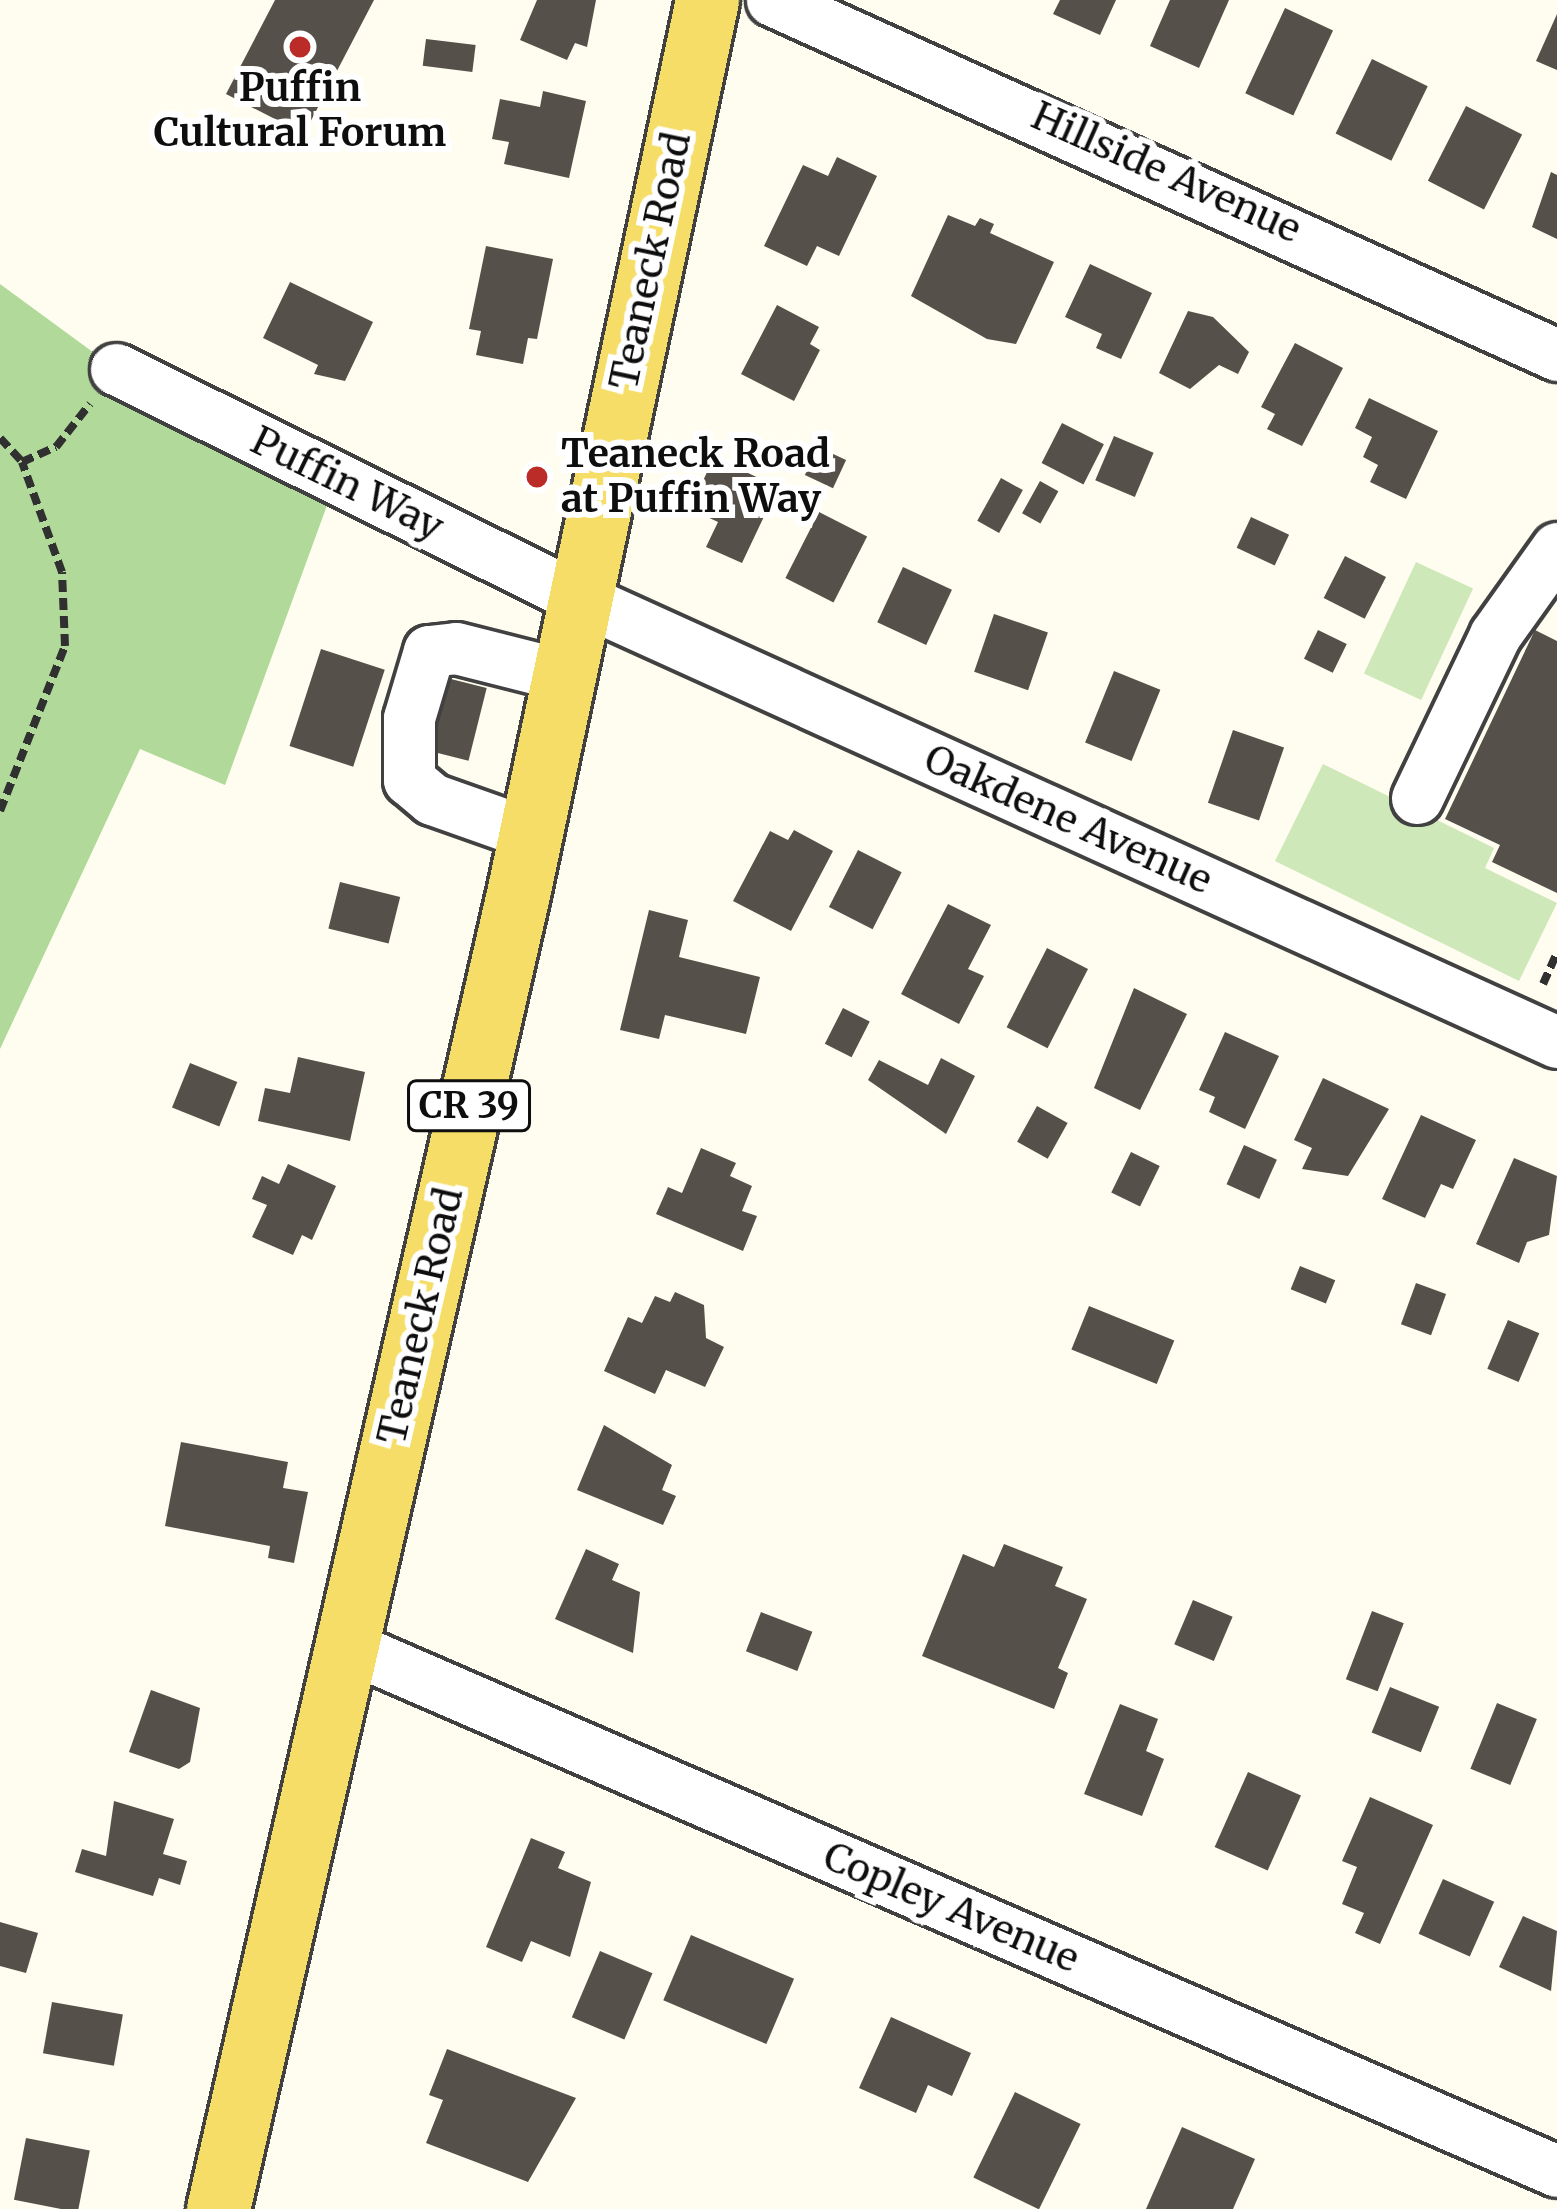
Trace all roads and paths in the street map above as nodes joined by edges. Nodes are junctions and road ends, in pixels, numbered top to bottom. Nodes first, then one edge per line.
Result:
1 (707, 0) edge
2 (772, 0) edge
3 (1557, 355) edge
4 (116, 369) joint
5 (0, 438) edge
6 (22, 463) junction
7 (1557, 548) edge
8 (579, 598) junction
9 (563, 675) junction
10 (1417, 798) dead end
11 (0, 811) edge
12 (531, 834) junction
13 (1557, 1042) edge
14 (345, 1645) junction
15 (1557, 2171) edge
16 (218, 2209) edge

1 - 8 main road, Teaneck Road / CR 39
2 - 3 street, Hillside Avenue
4 - 6 path
4 - 8 street, Puffin Way
5 - 6 path
6 - 11 path
7 - 10 street
8 - 9 main road, Teaneck Road / CR 39
8 - 13 street, Oakdene Avenue
9 - 12 main road, Teaneck Road / CR 39
9 - 12 street
12 - 14 main road, Teaneck Road / CR 39
14 - 15 street, Copley Avenue
14 - 16 main road, Teaneck Road / CR 39

